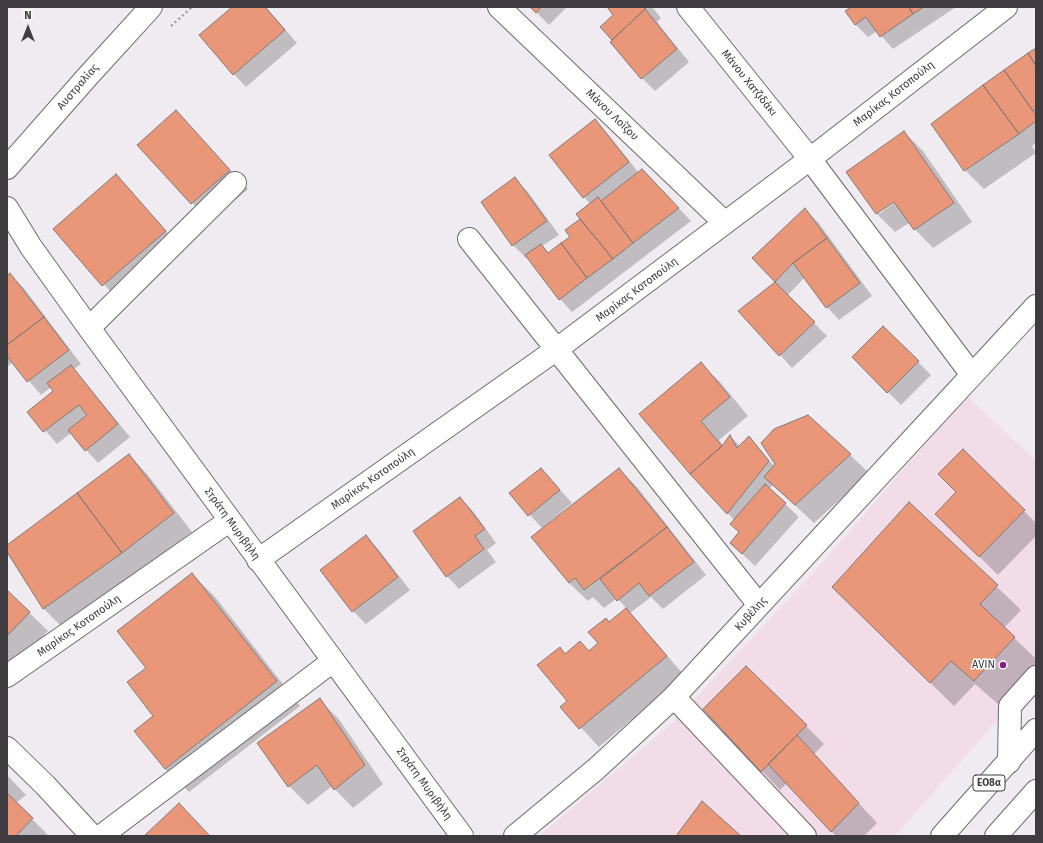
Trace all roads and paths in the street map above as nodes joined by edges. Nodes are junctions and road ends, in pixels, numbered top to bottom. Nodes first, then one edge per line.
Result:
1 (151, 7) edge
2 (499, 7) edge
3 (688, 7) edge
4 (1006, 7) edge
5 (810, 159) junction
6 (7, 168) edge
7 (235, 183) dead end
8 (7, 208) edge
9 (725, 223) junction
10 (469, 239) dead end
11 (1036, 306) edge
12 (89, 328) junction
13 (557, 349) junction
14 (972, 375) junction
15 (229, 521) junction
16 (258, 560) junction
17 (759, 605) junction
18 (333, 661) junction
19 (7, 676) edge
20 (1036, 677) edge
21 (674, 697) junction
22 (1036, 730) edge
23 (7, 748) edge
24 (1009, 762) junction
25 (1036, 791) edge
26 (1007, 831) edge
27 (92, 836) edge
28 (101, 836) edge
29 (462, 836) edge
30 (515, 836) edge
31 (805, 836) edge
32 (942, 836) edge

1 - 6 main road, Αυστραλίας
2 - 9 main road, Μάνου Λοΐζου
3 - 5 main road, Μάνου Χατζιδάκι
4 - 5 main road, Μαρίκας Κοτοπούλη
5 - 9 main road, Μαρίκας Κοτοπούλη
5 - 14 main road, Μάνου Χατζιδάκι
7 - 12 main road
8 - 12 main road, Στράτη Μυριβήλη
9 - 13 main road, Μαρίκας Κοτοπούλη
10 - 13 main road
11 - 14 main road, Κυβέλης
12 - 15 main road, Στράτη Μυριβήλη
13 - 16 main road, Μαρίκας Κοτοπούλη
13 - 17 main road
14 - 17 main road, Κυβέλης
15 - 16 main road, Στράτη Μυριβήλη
15 - 19 main road, Μαρίκας Κοτοπούλη
16 - 18 main road, Στράτη Μυριβήλη
17 - 21 main road, Κυβέλης
18 - 28 main road
18 - 29 main road, Στράτη Μυριβήλη
20 - 24 main road
21 - 30 main road, Κυβέλης
21 - 31 main road
22 - 24 main road, ΕΟ8α
23 - 27 main road
24 - 32 main road, ΕΟ8α
25 - 26 main road

